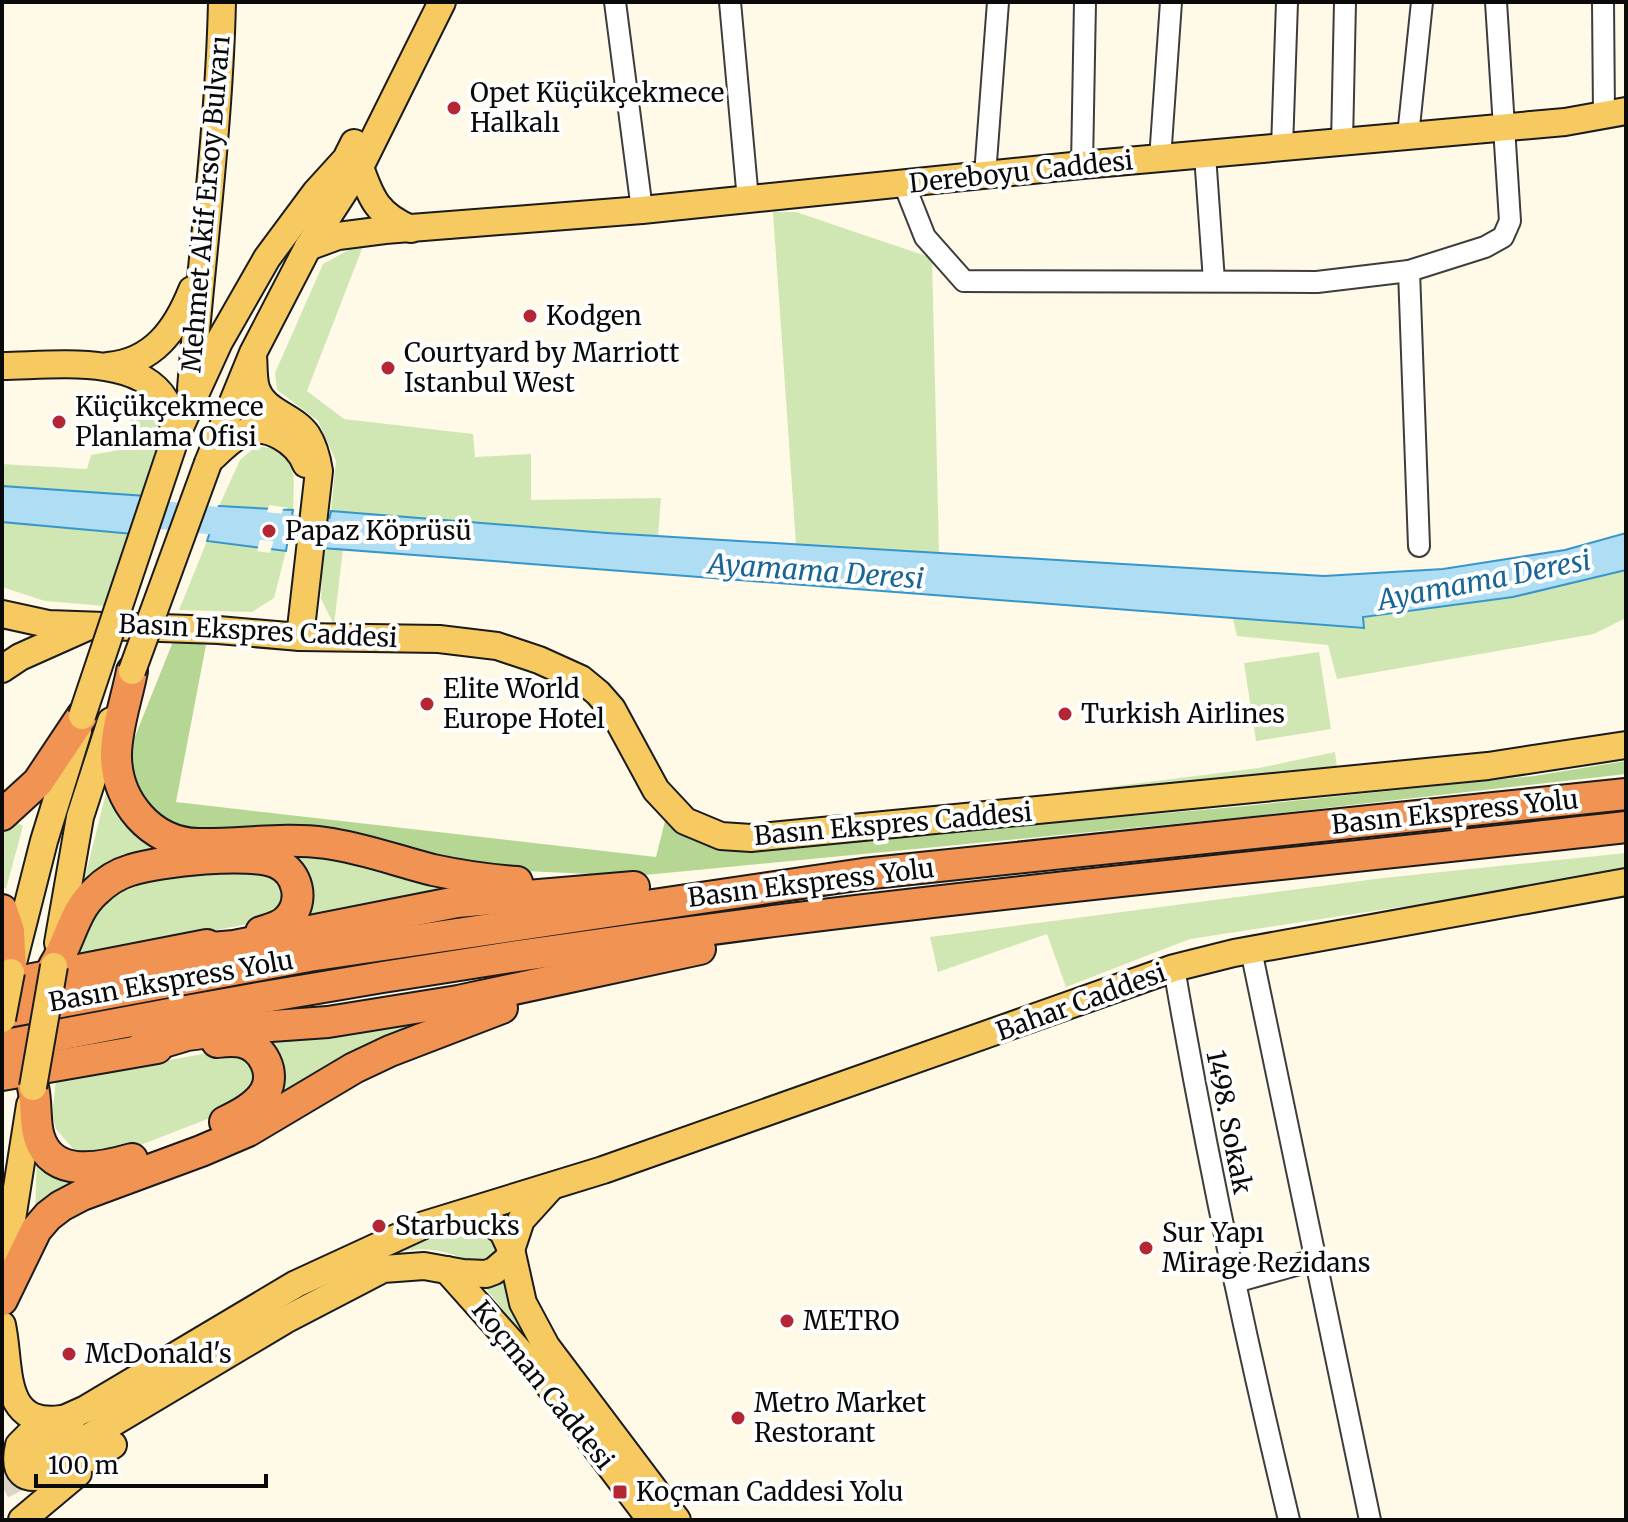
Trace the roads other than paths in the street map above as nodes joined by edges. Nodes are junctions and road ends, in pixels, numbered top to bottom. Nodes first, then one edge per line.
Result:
1 (222, 2) edge
2 (426, 2) edge
3 (442, 2) edge
4 (615, 2) edge
5 (730, 2) edge
6 (998, 2) edge
7 (1085, 2) edge
8 (1171, 2) edge
9 (1287, 2) edge
10 (1345, 2) edge
11 (1422, 2) edge
12 (1496, 2) edge
13 (1603, 2) edge
14 (1615, 112) edge
15 (1505, 127) junction
16 (1408, 136) junction
17 (1342, 143) junction
18 (1282, 148) junction
19 (1205, 155) junction
20 (1160, 159) junction
21 (1082, 165) junction
22 (360, 167) junction
23 (985, 175) junction
24 (904, 184) junction
25 (748, 200) junction
26 (642, 210) junction
27 (415, 230) junction
28 (308, 247) junction
29 (200, 268) junction
30 (1409, 271) junction
31 (1214, 281) junction
32 (253, 353) junction
33 (2, 366) edge
34 (100, 367) junction
35 (189, 405) junction
36 (176, 436) junction
37 (208, 463) junction
38 (313, 478) junction
39 (1419, 546) dead end
40 (2, 614) edge
41 (95, 623) junction
42 (290, 636) junction
43 (2, 644) edge
44 (2, 658) edge
45 (2, 669) edge
46 (132, 671) junction
47 (82, 716) junction
48 (1626, 745) edge
49 (1626, 794) edge
50 (2, 815) edge
51 (1626, 827) edge
52 (863, 874) junction
53 (1626, 882) edge
54 (615, 889) junction
55 (916, 903) junction
56 (2, 910) edge
57 (189, 950) junction
58 (1251, 950) junction
59 (54, 966) junction
60 (1174, 968) junction
61 (602, 972) junction
62 (6, 978) edge
63 (2, 1016) edge
64 (2, 1046) edge
65 (140, 1049) junction
66 (2, 1075) edge
67 (33, 1087) junction
68 (552, 1186) junction
69 (456, 1217) junction
70 (388, 1242) junction
71 (511, 1249) junction
72 (1314, 1260) junction
73 (435, 1268) junction
74 (1235, 1282) junction
75 (2, 1283) edge
76 (2, 1300) edge
77 (2, 1325) edge
78 (68, 1418) junction
79 (113, 1445) junction
80 (22, 1520) edge
81 (651, 1520) edge
82 (677, 1520) edge
83 (1289, 1520) edge
84 (1370, 1520) edge

1 - 29 main road, Mehmet Akif Ersoy Bulvarı
2 - 35 main road, Mehmet Akif Ersoy Bulvarı
3 - 22 main road
4 - 26 street
5 - 25 street
6 - 23 street
7 - 21 street
8 - 20 street
9 - 18 street
10 - 17 street
11 - 16 street
12 - 15 street
13 - 14 street
14 - 15 main road, Dereboyu Caddesi
15 - 16 main road, Dereboyu Caddesi
15 - 30 street
16 - 17 main road, Dereboyu Caddesi
17 - 18 main road, Dereboyu Caddesi
18 - 19 main road, Dereboyu Caddesi
19 - 20 main road, Dereboyu Caddesi
19 - 31 street
20 - 21 main road, Dereboyu Caddesi
21 - 23 main road, Dereboyu Caddesi
22 - 27 main road
22 - 28 main road
23 - 24 main road, Dereboyu Caddesi
24 - 25 main road, Dereboyu Caddesi
24 - 31 street
25 - 26 main road, Dereboyu Caddesi
26 - 27 main road, Dereboyu Caddesi
27 - 28 main road, Dereboyu Caddesi
28 - 32 main road
29 - 34 main road
29 - 35 main road, Mehmet Akif Ersoy Bulvarı
30 - 31 street
30 - 39 street
32 - 37 main road
32 - 38 main road
33 - 34 main road
34 - 36 main road
35 - 36 main road, Mehmet Akif Ersoy Bulvarı
36 - 47 main road, Mehmet Akif Ersoy Bulvarı, bridge
37 - 38 main road
37 - 46 main road, bridge
38 - 42 main road
40 - 41 main road, Basın Ekspres Caddesi
41 - 42 main road, Basın Ekspres Caddesi
41 - 45 main road
42 - 48 main road, Basın Ekspres Caddesi
43 - 44 main road
46 - 54 highway
46 - 59 main road
47 - 50 highway
47 - 62 main road, Mehmet Akif Ersoy Bulvarı
49 - 52 highway, Basın Ekspress Yolu
51 - 55 highway, Basın Ekspress Yolu
52 - 54 highway
52 - 63 highway, Basın Ekspress Yolu
53 - 58 main road, Bahar Caddesi
54 - 57 highway
55 - 61 highway
55 - 64 highway, Basın Ekspress Yolu
56 - 62 highway
57 - 59 highway
57 - 62 highway
58 - 60 main road, Bahar Caddesi
58 - 72 street
59 - 67 main road, bridge
60 - 68 main road, Bahar Caddesi
60 - 74 street, 1498. Sokak
61 - 65 highway
61 - 76 highway
62 - 63 main road, Mehmet Akif Ersoy Bulvarı, bridge
65 - 66 highway
65 - 67 highway
67 - 75 main road
68 - 69 main road, Bahar Caddesi
68 - 71 main road
69 - 70 main road
69 - 71 main road
70 - 73 main road
70 - 78 main road
71 - 73 main road
71 - 82 main road, Koçman Caddesi
72 - 74 street
72 - 84 street
73 - 79 main road
73 - 81 main road, Koçman Caddesi
74 - 83 street, 1498. Sokak
77 - 78 main road
78 - 79 main road
79 - 80 main road

